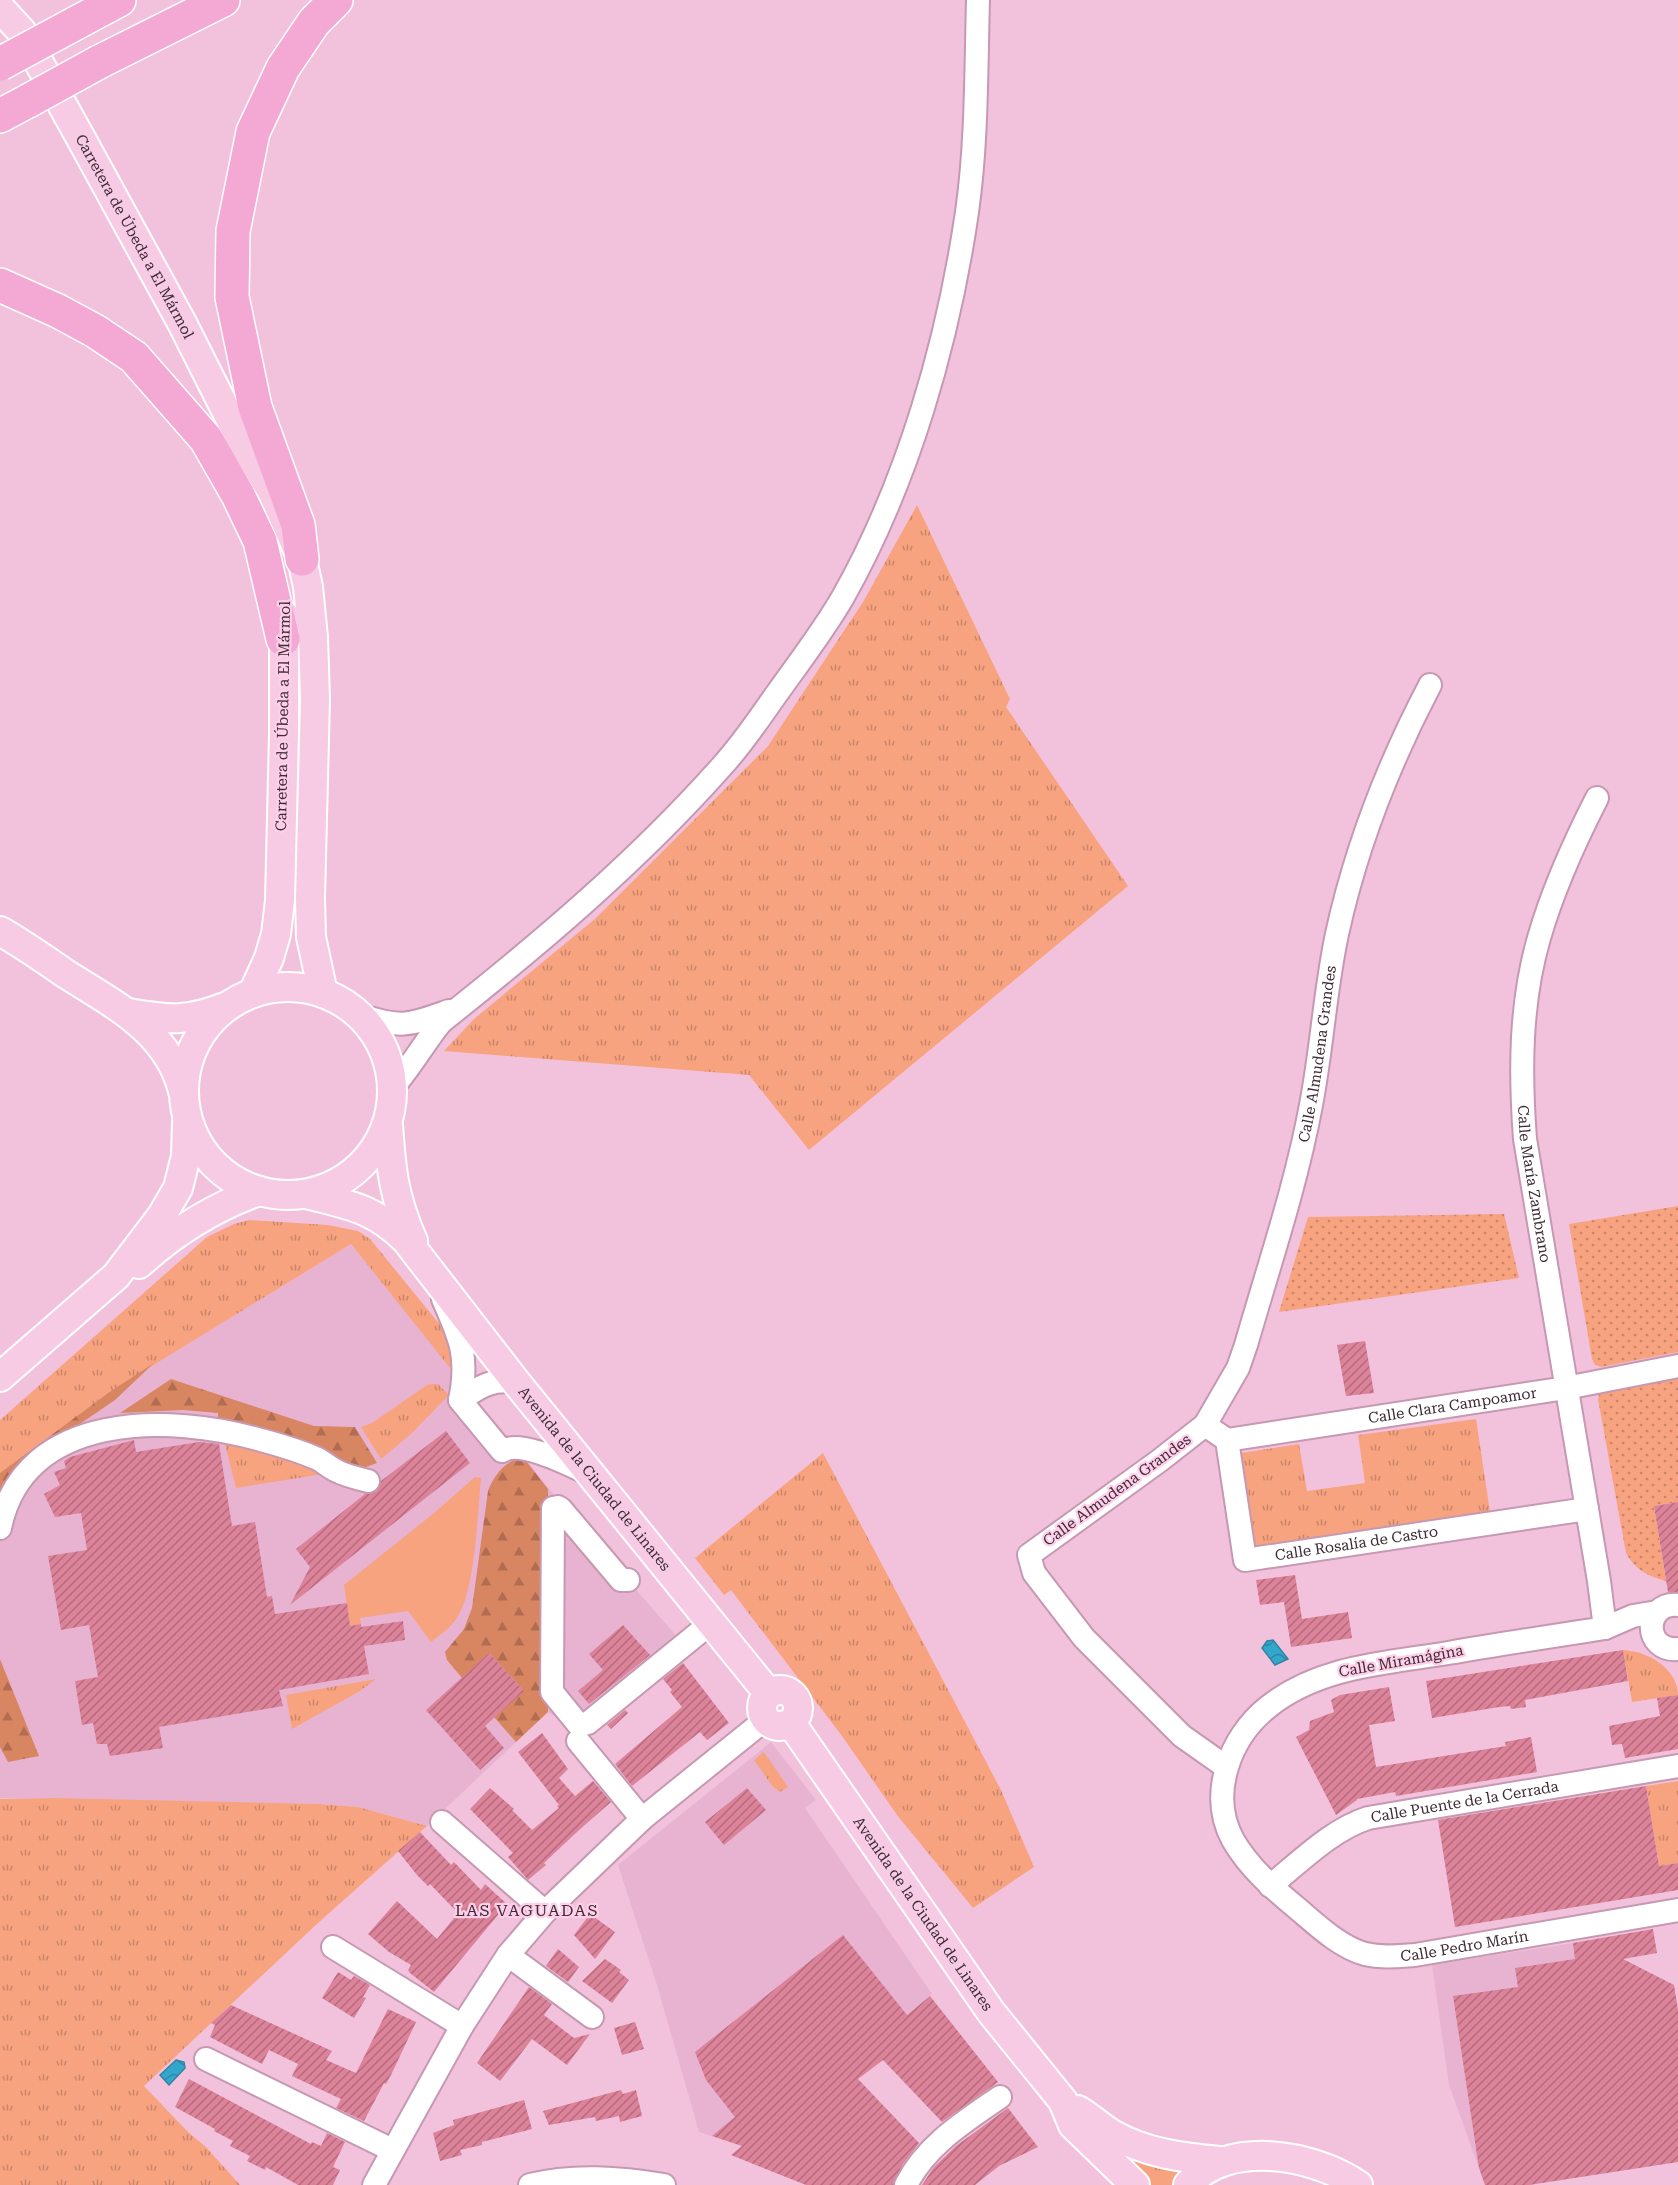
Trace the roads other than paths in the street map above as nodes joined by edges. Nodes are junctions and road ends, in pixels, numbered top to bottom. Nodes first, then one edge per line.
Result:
1 (14, 0) edge
2 (119, 0) edge
3 (224, 0) edge
4 (336, 0) edge
5 (978, 0) edge
6 (0, 8) edge
7 (22, 32) junction
8 (0, 64) edge
9 (14, 108) edge
10 (0, 285) edge
11 (242, 442) junction
12 (302, 559) junction
13 (283, 639) junction
14 (1430, 685) dead end
15 (1597, 798) dead end
16 (0, 931) edge
17 (254, 993) junction
18 (323, 993) junction
19 (227, 1007) junction
20 (459, 1008) junction
21 (129, 1013) junction
22 (360, 1015) junction
23 (393, 1087) junction
24 (183, 1091) junction
25 (187, 1120) junction
26 (388, 1124) junction
27 (259, 1191) junction
28 (306, 1194) junction
29 (427, 1267) junction
30 (116, 1276) junction
31 (1678, 1366) edge
32 (0, 1377) edge
33 (516, 1382) junction
34 (1566, 1388) junction
35 (460, 1400) junction
36 (1205, 1425) junction
37 (1227, 1440) junction
38 (593, 1475) junction
39 (368, 1481) dead end
40 (1587, 1509) junction
41 (0, 1528) edge
42 (628, 1580) dead end
43 (1599, 1581) junction
44 (1672, 1606) edge
45 (1633, 1616) junction
46 (712, 1622) junction
47 (1605, 1628) junction
48 (1653, 1635) junction
49 (1677, 1652) edge
50 (775, 1712) junction
51 (578, 1741) dead end
52 (1678, 1766) edge
53 (1226, 1767) junction
54 (642, 1819) junction
55 (442, 1822) dead end
56 (1270, 1886) junction
57 (1678, 1910) edge
58 (545, 1912) junction
59 (333, 1947) dead end
60 (508, 1955) junction
61 (592, 2017) dead end
62 (462, 2026) junction
63 (206, 2059) dead end
64 (1000, 2097) dead end
65 (1063, 2102) junction
66 (392, 2150) junction
67 (1220, 2161) junction
68 (374, 2185) edge
69 (530, 2185) edge
70 (664, 2185) edge
71 (906, 2185) edge
72 (1136, 2185) edge
73 (1188, 2185) edge
74 (1358, 2185) edge

1 - 7 main road, Carretera de Úbeda a El Mármol
2 - 8 highway, bridge
3 - 9 highway, bridge
4 - 12 highway
5 - 20 street
6 - 7 main road, Carretera de Úbeda a El Mármol
7 - 11 main road, Carretera de Úbeda a El Mármol
10 - 13 highway
11 - 12 main road, Carretera de Úbeda a El Mármol
11 - 13 main road, Carretera de Úbeda a El Mármol
12 - 18 main road, Carretera de Úbeda a El Mármol
13 - 17 main road, Carretera de Úbeda a El Mármol
14 - 36 street, Calle Almudena Grandes
15 - 34 street, Calle María Zambrano
16 - 21 main road
17 - 18 main road
17 - 19 main road
18 - 22 main road
19 - 21 main road
19 - 24 main road
20 - 22 street
20 - 23 street
21 - 24 main road
22 - 23 main road
23 - 26 main road
24 - 25 main road
25 - 27 main road
25 - 30 main road
26 - 28 main road
26 - 29 main road, Avenida de la Ciudad de Linares
27 - 28 main road
27 - 30 main road
28 - 29 main road, Avenida de la Ciudad de Linares
29 - 33 main road, Avenida de la Ciudad de Linares
29 - 35 street
30 - 32 main road
31 - 34 street, Calle Clara Campoamor
33 - 35 street
33 - 38 main road, Avenida de la Ciudad de Linares
34 - 37 street, Calle Clara Campoamor
34 - 40 street, Calle María Zambrano
35 - 38 street
36 - 37 street, Calle Almudena Grandes
36 - 53 street, Calle Almudena Grandes
37 - 40 street, Calle Rosalía de Castro
38 - 46 main road, Avenida de la Ciudad de Linares
39 - 41 street
40 - 43 street, Calle María Zambrano
42 - 46 street
43 - 45 street
43 - 47 street, Calle María Zambrano
44 - 45 street, Calle Miramágina
44 - 48 street
45 - 47 street, Calle Miramágina
46 - 50 main road, Avenida de la Ciudad de Linares
47 - 48 street, Calle Miramágina
47 - 53 street, Calle Miramágina
48 - 49 street
50 - 54 street
50 - 65 main road, Avenida de la Ciudad de Linares
51 - 54 street
52 - 56 street, Calle Puente de la Cerrada
53 - 56 street, Calle Miramágina
54 - 58 street
55 - 58 street
56 - 57 street, Calle Pedro Marín
58 - 60 street
59 - 62 street
60 - 61 street
60 - 62 street
62 - 66 street
63 - 66 street
64 - 71 street
65 - 67 main road, Avenida de la Ciudad de Linares
65 - 72 main road, Avenida de la Ciudad de Linares
66 - 68 street
67 - 73 main road
67 - 74 main road, Avenida de la Ciudad de Linares
69 - 70 street

